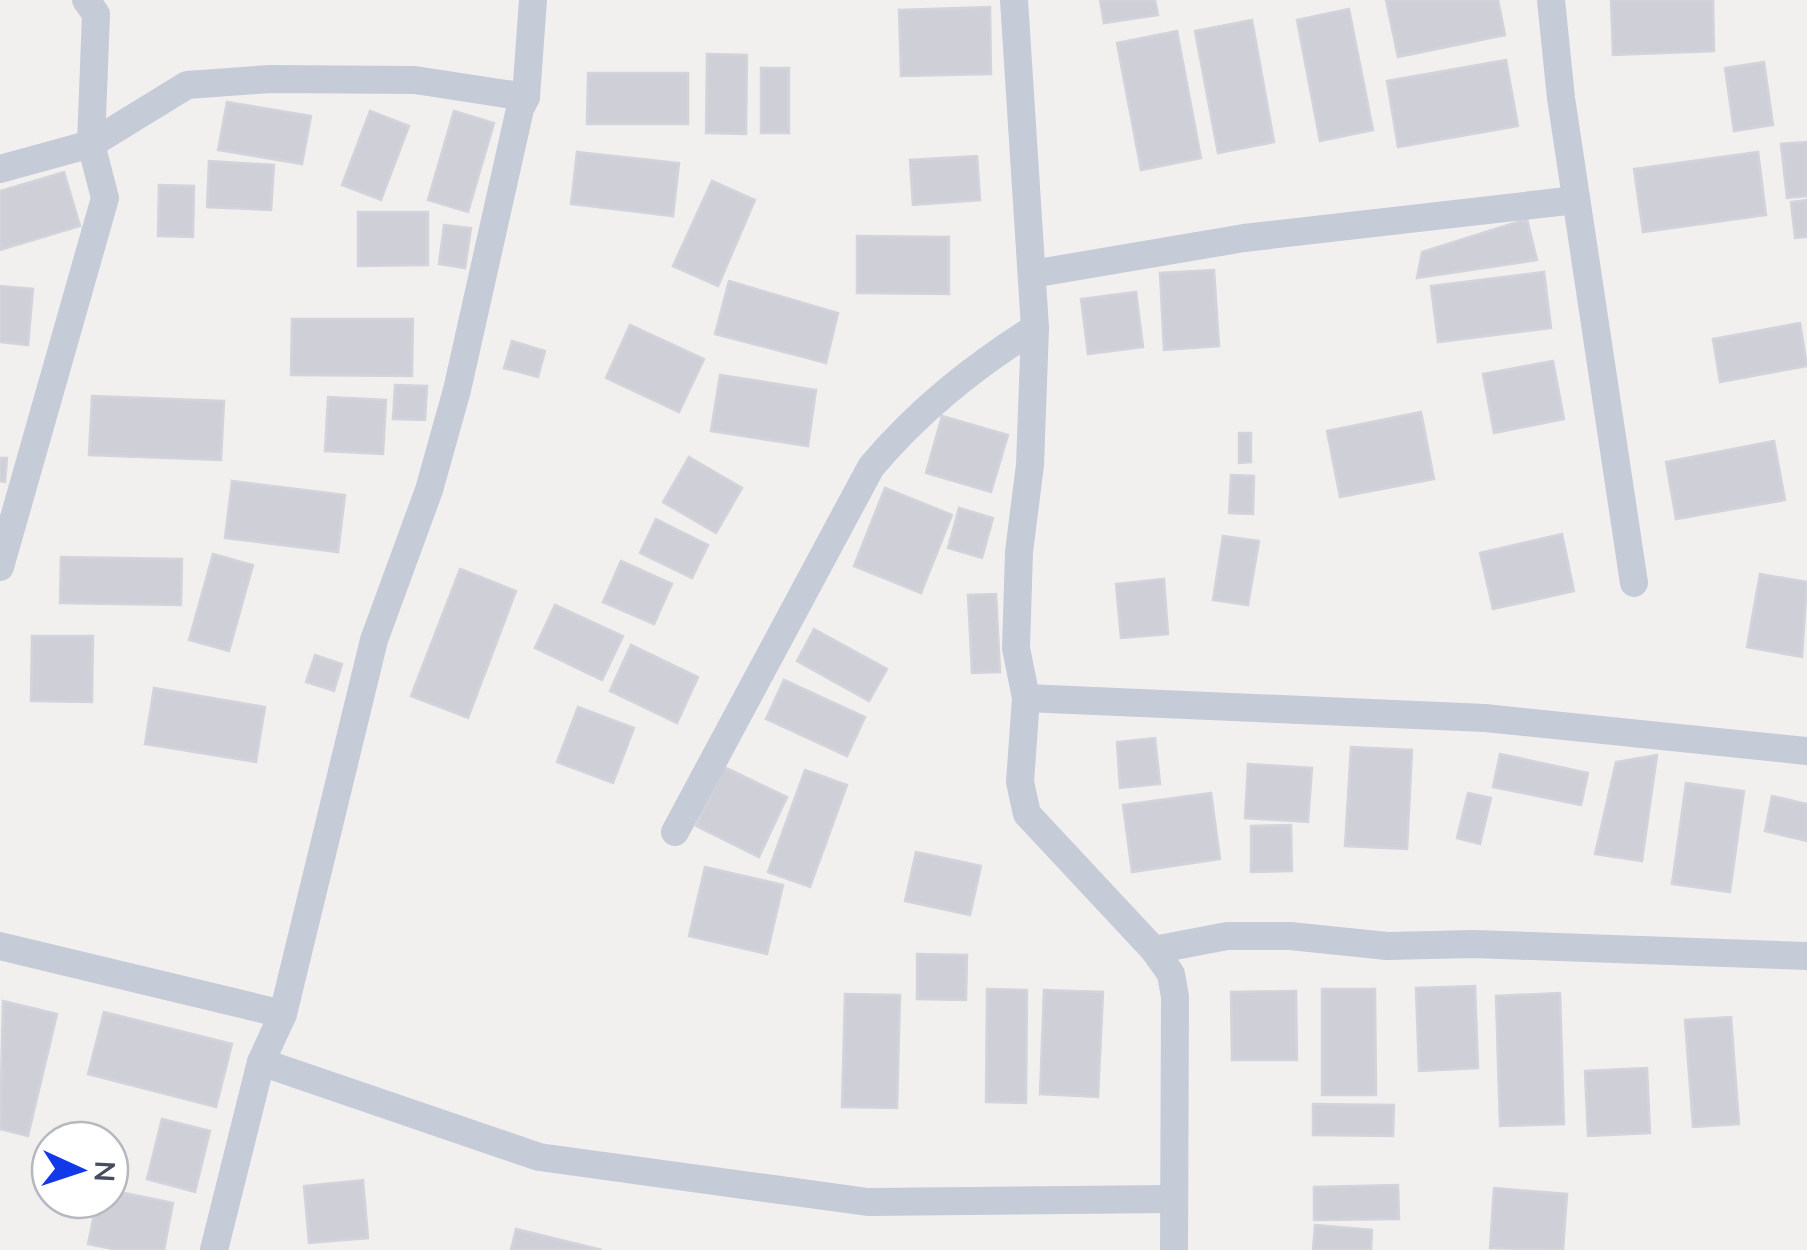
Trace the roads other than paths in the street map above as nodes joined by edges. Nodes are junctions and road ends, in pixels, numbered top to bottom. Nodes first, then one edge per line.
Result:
1 (86, 0) edge
2 (534, 0) edge
3 (1014, 0) edge
4 (1551, 0) edge
5 (526, 98) junction
6 (91, 144) junction
7 (0, 169) edge
8 (1576, 200) junction
9 (1032, 274) junction
10 (1035, 328) junction
11 (0, 567) edge
12 (1634, 583) dead end
13 (1026, 698) junction
14 (1807, 751) edge
15 (675, 832) dead end
16 (0, 946) edge
17 (1154, 950) junction
18 (1807, 956) edge
19 (283, 1014) junction
20 (261, 1062) junction
21 (1172, 1199) junction
22 (214, 1250) edge
23 (1174, 1250) edge

1 - 6 street
2 - 5 street
3 - 9 street
4 - 8 street
5 - 6 street
5 - 19 street
6 - 7 street
6 - 11 street
8 - 9 street
8 - 12 street
9 - 10 street
10 - 13 street
10 - 15 street
13 - 14 street
13 - 17 street
16 - 19 street
17 - 18 street
17 - 21 street
19 - 20 street
20 - 21 street
20 - 22 street
21 - 23 street

